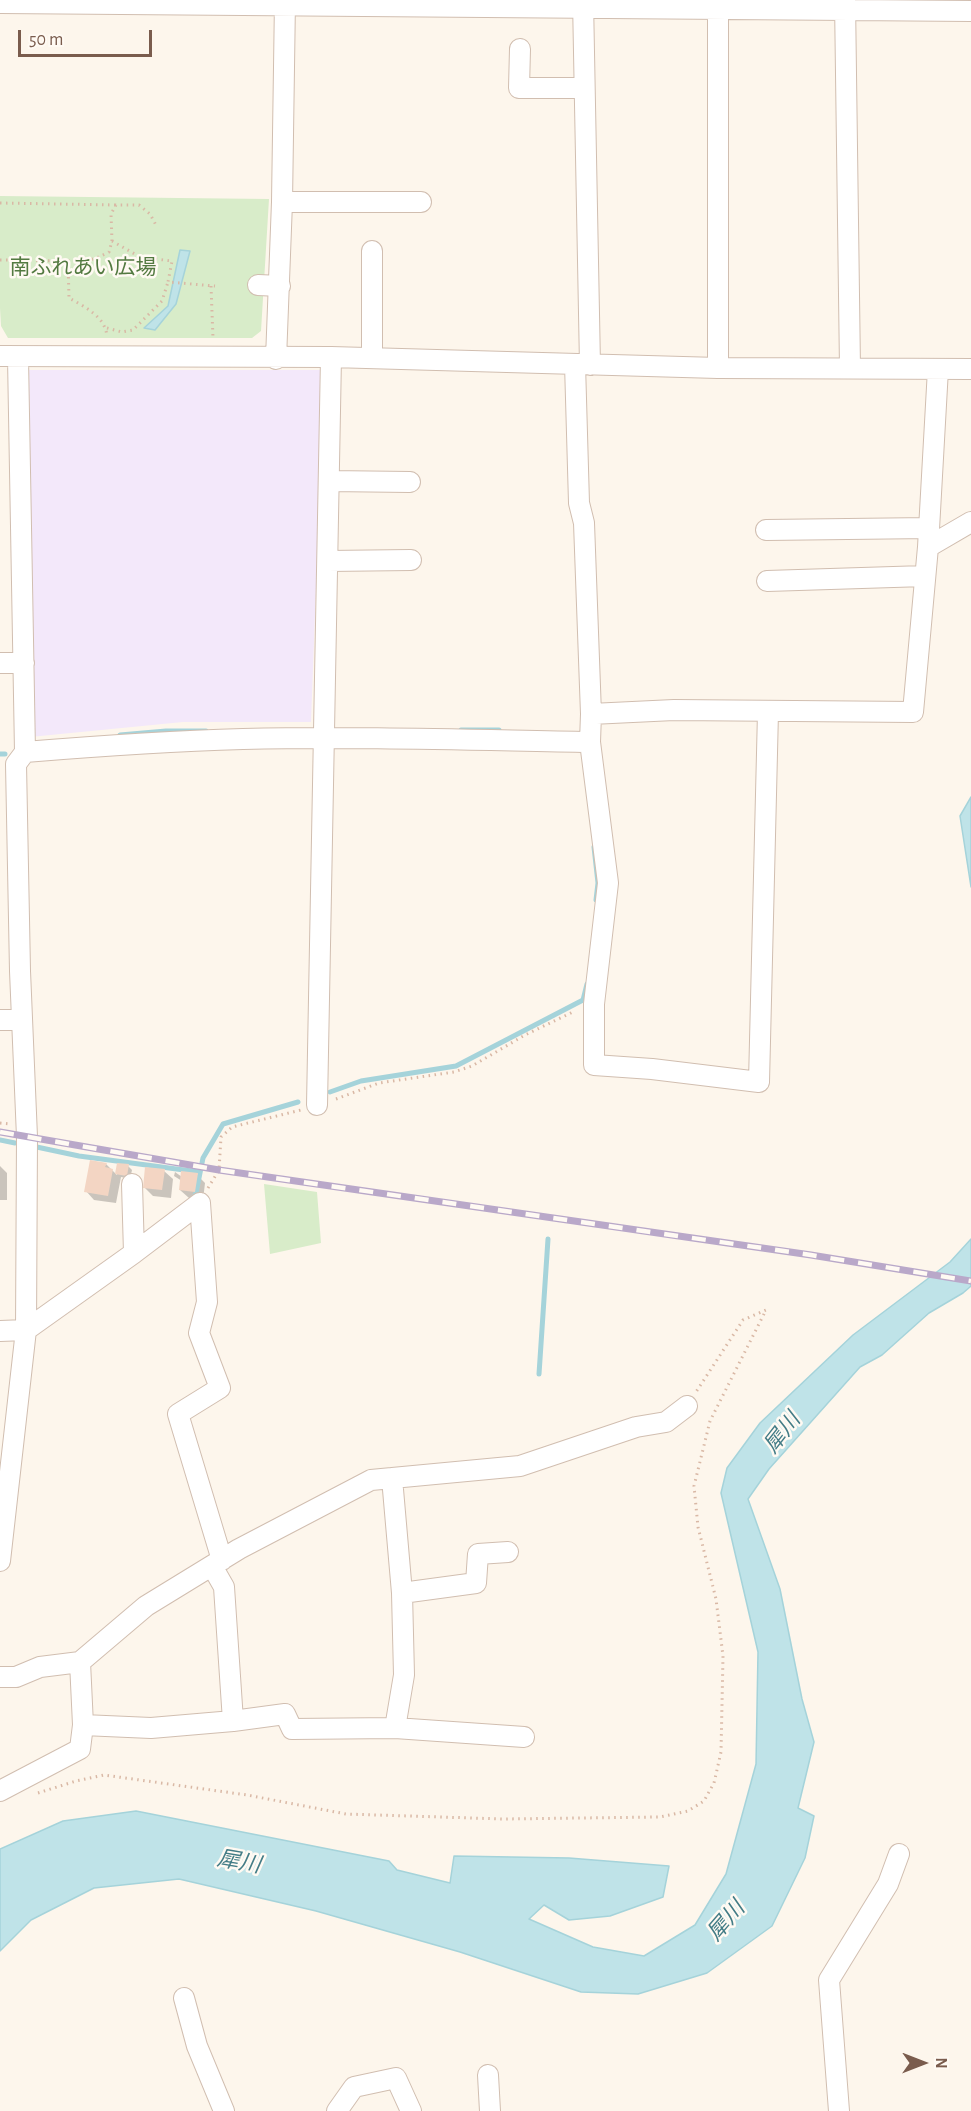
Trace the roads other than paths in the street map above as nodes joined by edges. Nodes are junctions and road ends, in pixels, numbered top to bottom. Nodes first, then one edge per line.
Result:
1 (285, 2) edge
2 (0, 3) edge
3 (482, 3) edge
4 (583, 4) edge
5 (718, 4) edge
6 (845, 5) edge
7 (971, 11) edge
8 (519, 49) dead end
9 (584, 88) junction
10 (282, 202) junction
11 (421, 202) dead end
12 (372, 251) dead end
13 (258, 285) dead end
14 (280, 286) junction
15 (9, 357) edge
16 (331, 357) junction
17 (372, 358) junction
18 (276, 359) junction
19 (583, 364) junction
20 (718, 368) junction
21 (850, 368) junction
22 (938, 369) junction
23 (971, 369) edge
24 (329, 481) junction
25 (410, 482) dead end
26 (971, 522) edge
27 (766, 530) dead end
28 (928, 538) junction
29 (411, 560) dead end
30 (328, 561) junction
31 (925, 576) junction
32 (767, 581) dead end
33 (0, 663) edge
34 (24, 663) junction
35 (768, 712) junction
36 (591, 714) junction
37 (324, 738) junction
38 (590, 742) junction
39 (14, 760) edge
40 (0, 1020) edge
41 (22, 1020) junction
42 (317, 1106) road end
43 (132, 1184) dead end
44 (134, 1253) junction
45 (26, 1330) junction
46 (0, 1331) edge
47 (687, 1406) road end
48 (392, 1478) junction
49 (508, 1552) dead end
50 (0, 1561) edge
51 (217, 1563) junction
52 (402, 1593) junction
53 (80, 1662) junction
54 (0, 1677) edge
55 (233, 1721) junction
56 (83, 1725) junction
57 (395, 1728) junction
58 (524, 1737) dead end
59 (0, 1791) edge
60 (899, 1854) dead end
61 (184, 1998) dead end
62 (488, 2075) dead end
63 (224, 2111) edge
64 (337, 2111) edge
65 (411, 2111) edge
66 (490, 2111) edge
67 (839, 2111) edge

1 - 2 street
1 - 3 street
1 - 10 street
3 - 4 street
4 - 5 street
4 - 9 street
5 - 6 street
5 - 20 street
6 - 7 street
6 - 21 street
8 - 9 street
9 - 19 street
10 - 11 street
10 - 14 street
12 - 17 street
13 - 14 street
14 - 18 street
15 - 18 street
15 - 34 street
16 - 17 street
16 - 18 street
16 - 24 street
17 - 19 street
19 - 20 street
19 - 36 street
20 - 21 street
21 - 22 street
22 - 23 street
22 - 28 street
24 - 25 street
24 - 30 street
26 - 28 street
27 - 28 street
28 - 31 street
29 - 30 street
30 - 37 street
31 - 32 street
31 - 35 street
33 - 34 street
34 - 39 street
35 - 36 street
35 - 38 street
36 - 38 street
37 - 38 street
37 - 39 street
37 - 42 street
39 - 41 street
40 - 41 street
41 - 45 street
43 - 44 street
44 - 45 street
44 - 51 street
45 - 46 street
45 - 50 street
47 - 48 street
48 - 51 street
48 - 52 street
49 - 52 street
51 - 53 street
51 - 55 street
52 - 57 street
53 - 54 street
53 - 56 street
55 - 56 street
55 - 57 street
56 - 59 street
57 - 58 street
60 - 67 street
61 - 63 street
62 - 66 street
64 - 65 street

